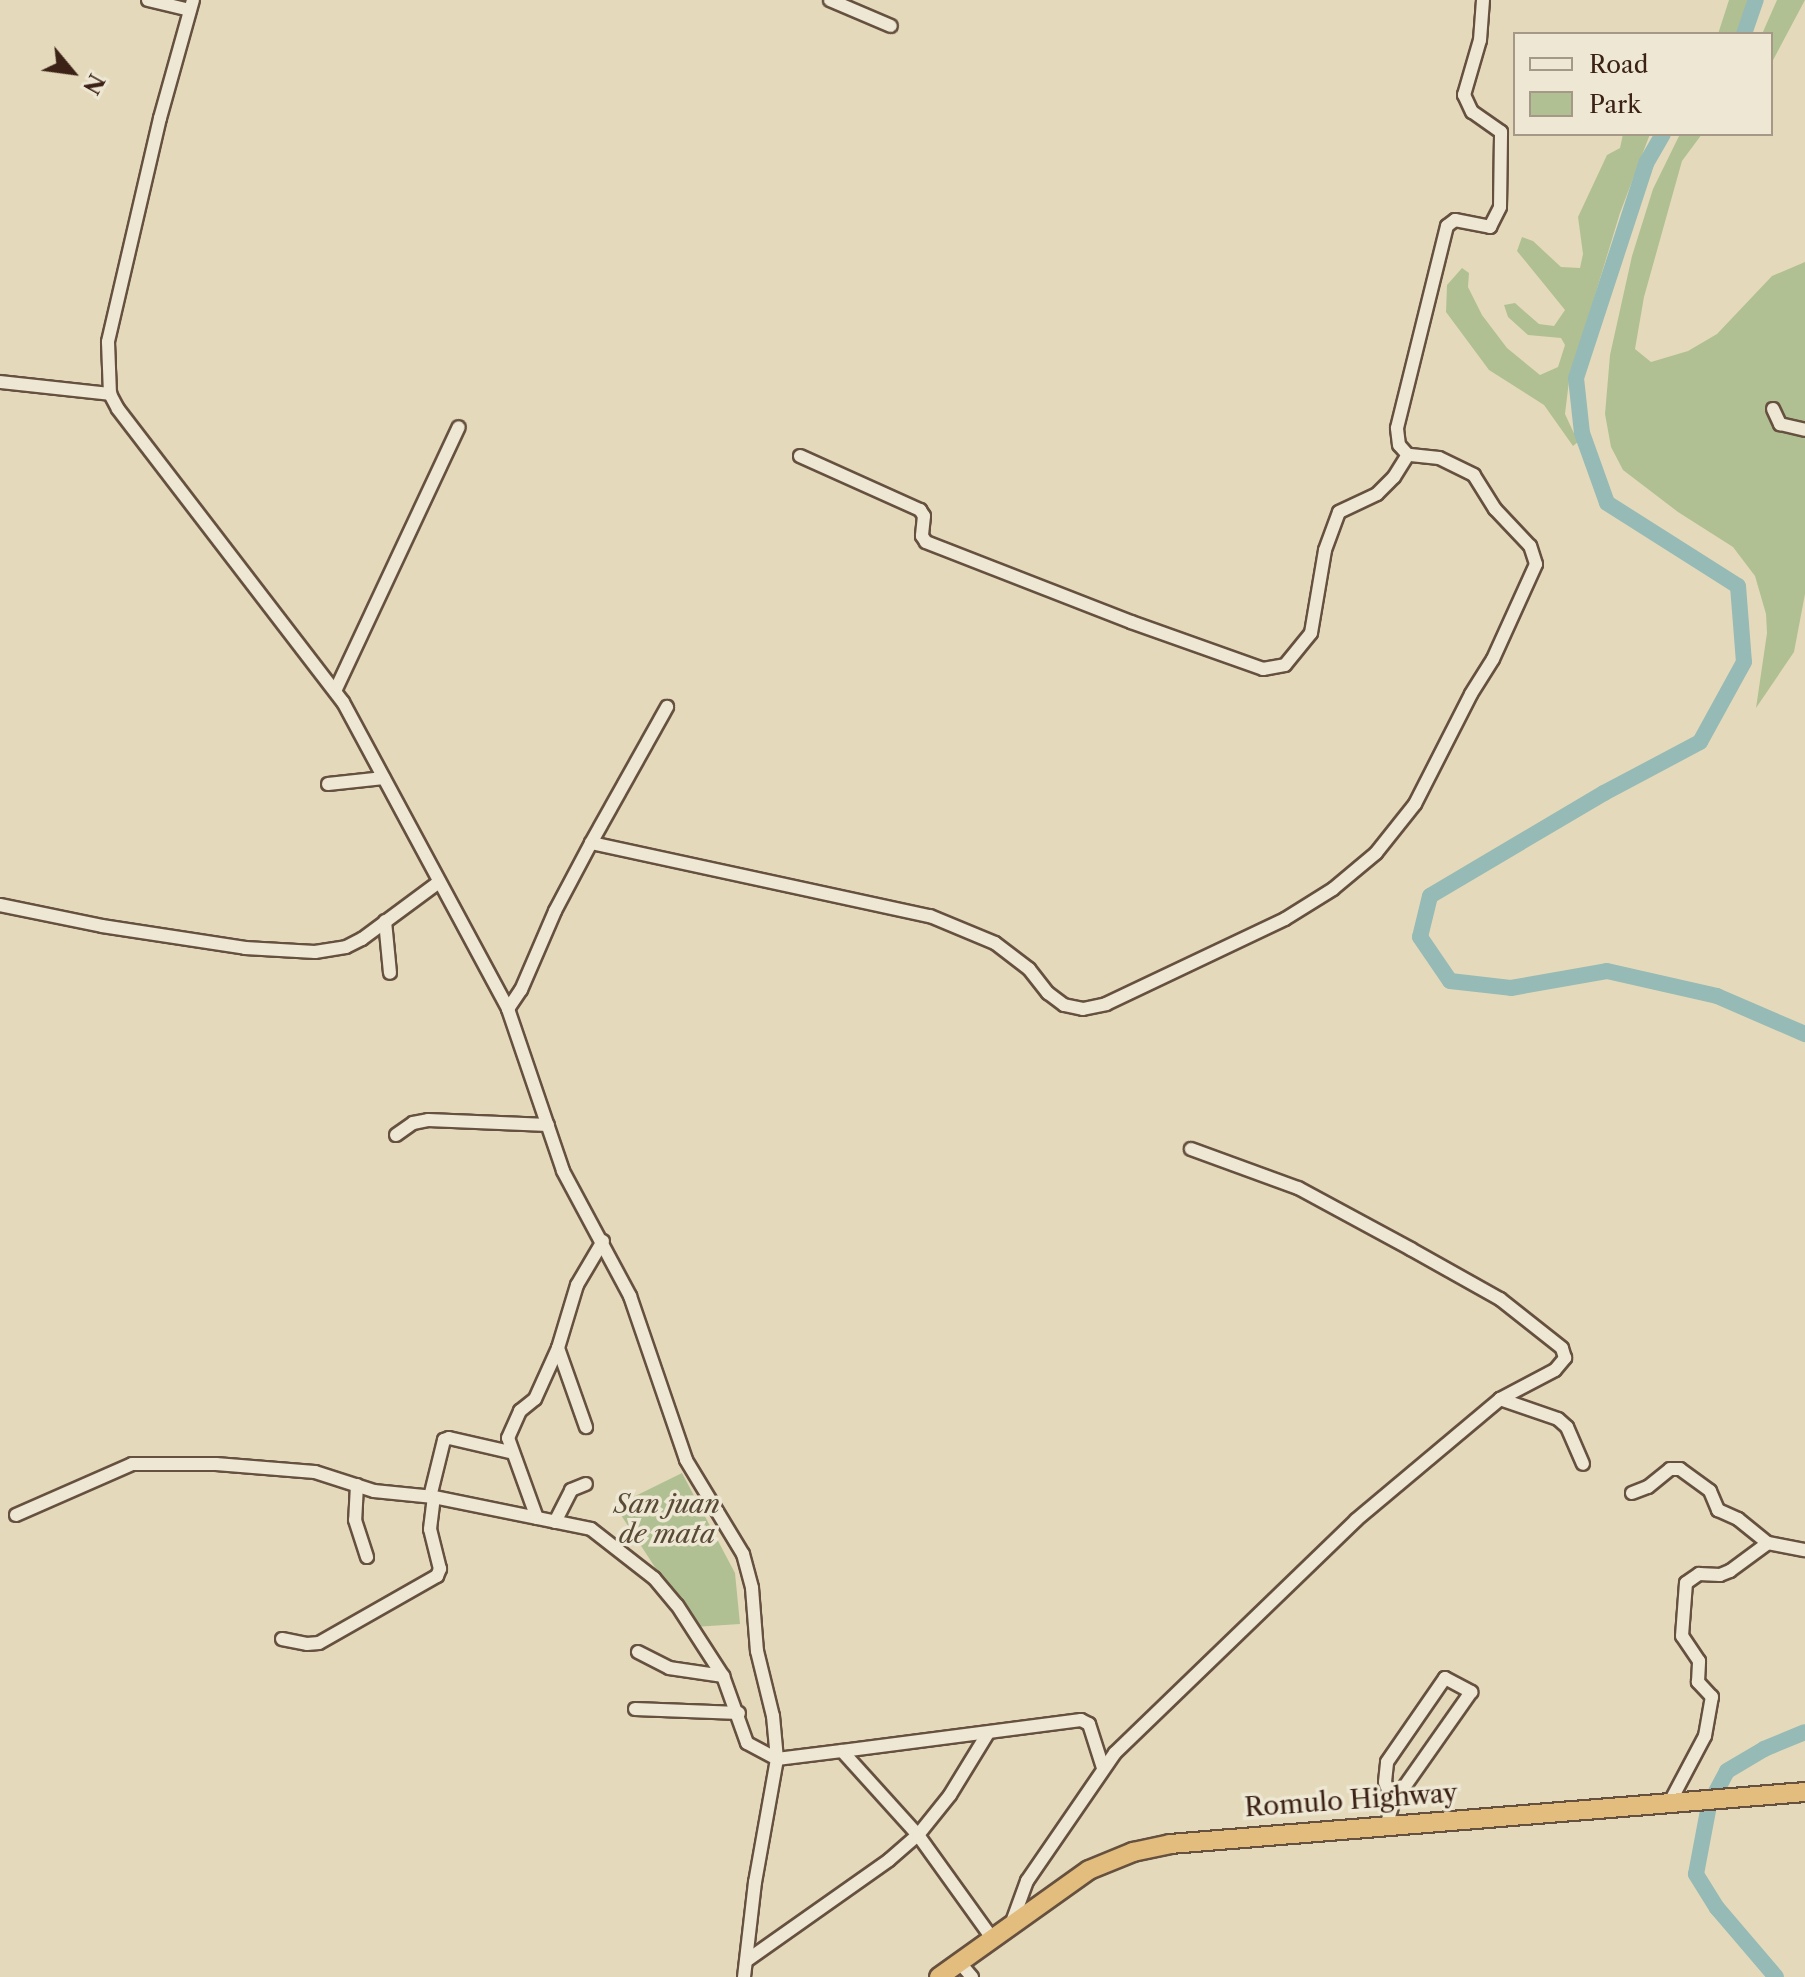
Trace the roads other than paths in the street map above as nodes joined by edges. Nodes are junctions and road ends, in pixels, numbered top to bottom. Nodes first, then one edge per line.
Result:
1 (148, 0) edge
2 (830, 0) edge
3 (1483, 0) edge
4 (192, 5) edge
5 (891, 26) dead end
6 (0, 382) edge
7 (110, 394) junction
8 (1773, 409) dead end
9 (459, 427) dead end
10 (1805, 430) edge
11 (1408, 455) junction
12 (800, 456) dead end
13 (336, 689) junction
14 (667, 707) dead end
15 (384, 778) junction
16 (328, 784) dead end
17 (591, 843) junction
18 (439, 882) junction
19 (0, 905) edge
20 (385, 921) junction
21 (390, 973) dead end
22 (508, 1009) junction
23 (548, 1125) junction
24 (396, 1135) dead end
25 (1191, 1149) dead end
26 (603, 1241) junction
27 (558, 1348) junction
28 (1500, 1399) junction
29 (586, 1427) dead end
30 (510, 1452) junction
31 (1583, 1464) dead end
32 (586, 1484) dead end
33 (357, 1485) junction
34 (1632, 1493) dead end
35 (432, 1497) junction
36 (16, 1515) dead end
37 (537, 1518) junction
38 (555, 1522) junction
39 (1768, 1543) junction
40 (1805, 1550) edge
41 (367, 1557) dead end
42 (282, 1639) dead end
43 (638, 1652) dead end
44 (723, 1676) junction
45 (635, 1709) dead end
46 (739, 1713) junction
47 (988, 1733) junction
48 (842, 1751) junction
49 (777, 1759) junction
50 (1103, 1768) junction
51 (1384, 1773) junction
52 (1404, 1786) junction
53 (1805, 1792) edge
54 (1675, 1802) junction
55 (1393, 1803) junction
56 (1387, 1823) junction
57 (918, 1835) junction
58 (1012, 1922) junction
59 (992, 1938) junction
60 (746, 1961) junction
61 (959, 1962) junction
62 (744, 1977) edge
63 (939, 1977) edge
64 (972, 1977) edge

1 - 4 street
2 - 5 street
3 - 11 street
4 - 7 street
6 - 7 street
7 - 13 street
8 - 10 street
9 - 13 street
11 - 12 street
11 - 17 street
13 - 15 street
14 - 17 street
15 - 16 street
15 - 18 street
17 - 22 street
18 - 20 street
18 - 22 street
19 - 20 street
20 - 21 street
22 - 23 street
23 - 24 street
23 - 26 street
25 - 28 street
26 - 27 street
26 - 49 street
27 - 29 street
27 - 30 street
28 - 31 street
28 - 50 street
30 - 35 street
30 - 37 street
32 - 38 street
33 - 35 street
33 - 36 street
33 - 41 street
34 - 39 street
35 - 37 street
35 - 42 street
37 - 38 street
38 - 44 street
39 - 40 street
39 - 54 street
43 - 44 street
44 - 46 street
45 - 46 street
46 - 49 street
47 - 48 street
47 - 50 street
47 - 57 street
48 - 49 street
48 - 57 street
49 - 60 street
50 - 58 street
51 - 52 street
51 - 52 street
51 - 55 street
52 - 55 street
53 - 54 highway, Romulo Highway
54 - 56 highway, Romulo Highway
55 - 56 street
56 - 58 highway, Romulo Highway
57 - 59 street
57 - 60 street
58 - 59 highway, Romulo Highway
59 - 61 highway, Romulo Highway
60 - 62 street
61 - 63 highway, Romulo Highway
61 - 64 street

